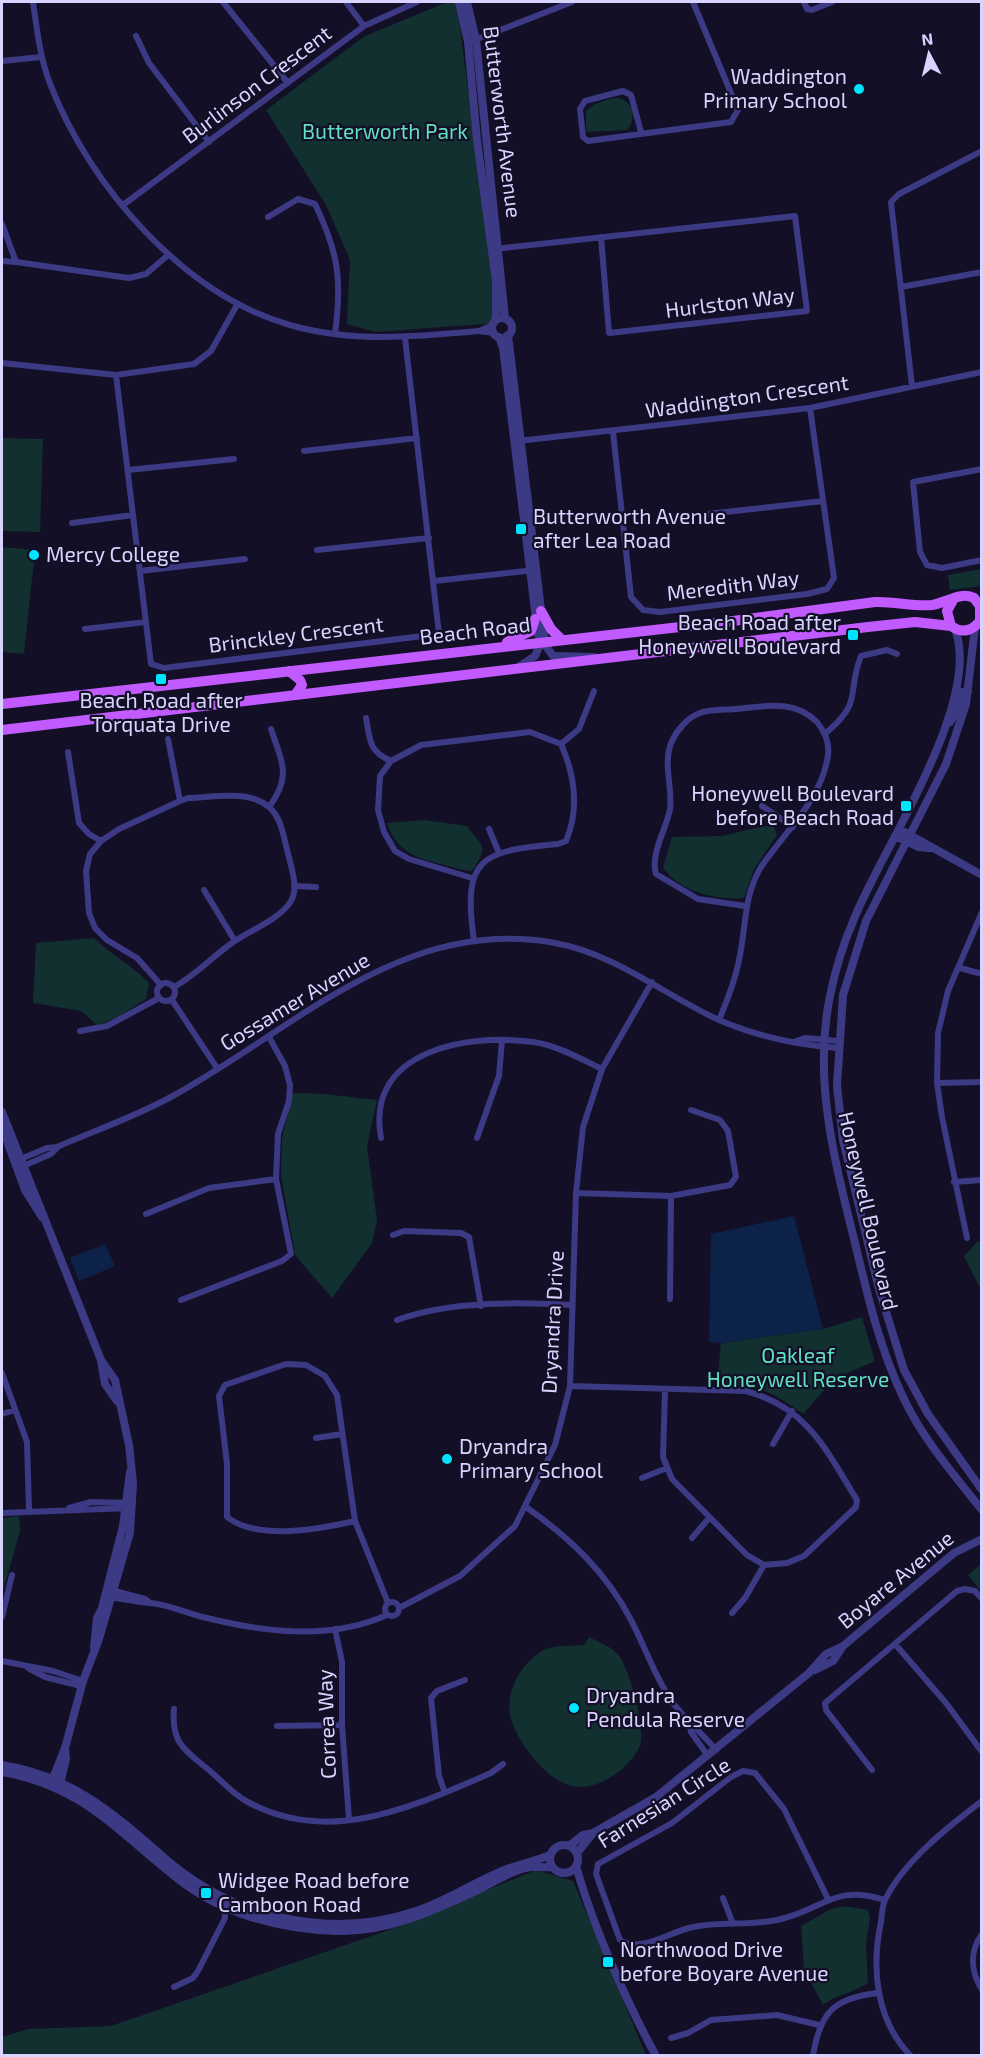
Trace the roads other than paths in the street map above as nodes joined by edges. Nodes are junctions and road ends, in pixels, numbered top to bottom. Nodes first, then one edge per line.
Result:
1 (33, 2) edge
2 (223, 2) edge
3 (346, 2) edge
4 (417, 2) edge
5 (459, 2) edge
6 (467, 2) edge
7 (572, 2) edge
8 (693, 2) edge
9 (804, 2) edge
10 (832, 2) edge
11 (364, 26) junction
12 (136, 36) dead end
13 (472, 41) junction
14 (41, 57) junction
15 (2, 60) edge
16 (288, 83) junction
17 (641, 132) junction
18 (209, 142) junction
19 (981, 151) edge
20 (123, 205) junction
21 (268, 217) dead end
22 (2, 224) edge
23 (601, 237) junction
24 (496, 249) junction
25 (167, 256) junction
26 (2, 261) edge
27 (16, 262) junction
28 (981, 272) edge
29 (902, 287) junction
30 (237, 305) junction
31 (499, 328) junction
32 (335, 334) junction
33 (405, 338) junction
34 (2, 363) edge
35 (981, 372) edge
36 (116, 375) junction
37 (912, 386) junction
38 (810, 408) junction
39 (613, 432) junction
40 (417, 438) junction
41 (518, 441) junction
42 (304, 451) dead end
43 (234, 459) dead end
44 (981, 469) edge
45 (128, 471) junction
46 (823, 501) junction
47 (708, 514) dead end
48 (133, 515) junction
49 (72, 523) dead end
50 (429, 538) junction
51 (317, 550) dead end
52 (245, 558) dead end
53 (981, 560) edge
54 (532, 570) junction
55 (140, 571) junction
56 (434, 581) junction
57 (978, 598) edge
58 (953, 600) junction
59 (538, 615) junction
60 (146, 622) junction
61 (979, 623) edge
62 (953, 627) junction
63 (85, 628) dead end
64 (562, 640) junction
65 (543, 642) junction
66 (490, 648) junction
67 (897, 654) dead end
68 (602, 658) junction
69 (516, 668) junction
70 (289, 671) junction
71 (594, 691) dead end
72 (968, 691) junction
73 (295, 695) junction
74 (2, 704) edge
75 (366, 718) dead end
76 (41, 725) junction
77 (945, 728) junction
78 (271, 729) dead end
79 (2, 730) edge
80 (826, 733) junction
81 (2, 735) edge
82 (168, 740) dead end
83 (561, 744) junction
84 (68, 752) dead end
85 (391, 761) junction
86 (180, 801) junction
87 (762, 806) dead end
88 (269, 807) junction
89 (793, 827) junction
90 (489, 829) dead end
91 (897, 833) junction
92 (909, 838) junction
93 (100, 842) junction
94 (499, 853) junction
95 (981, 875) edge
96 (472, 878) junction
97 (294, 886) junction
98 (316, 886) dead end
99 (204, 890) dead end
100 (745, 906) junction
101 (981, 916) edge
102 (235, 941) junction
103 (474, 941) junction
104 (960, 968) junction
105 (981, 974) edge
106 (652, 982) junction
107 (161, 985) junction
108 (174, 987) junction
109 (159, 998) junction
110 (172, 1000) junction
111 (719, 1020) junction
112 (80, 1031) dead end
113 (269, 1037) junction
114 (502, 1040) junction
115 (824, 1044) junction
116 (838, 1045) junction
117 (217, 1068) junction
118 (602, 1069) junction
119 (981, 1082) edge
120 (938, 1083) junction
121 (691, 1110) dead end
122 (2, 1112) edge
123 (2, 1127) edge
124 (381, 1138) dead end
125 (477, 1138) dead end
126 (20, 1163) junction
127 (276, 1179) junction
128 (981, 1180) edge
129 (954, 1182) junction
130 (576, 1193) junction
131 (671, 1196) junction
132 (146, 1214) dead end
133 (393, 1235) dead end
134 (967, 1238) dead end
135 (869, 1248) junction
136 (856, 1250) junction
137 (670, 1299) dead end
138 (181, 1300) dead end
139 (572, 1305) junction
140 (482, 1306) junction
141 (397, 1320) dead end
142 (893, 1337) junction
143 (879, 1340) junction
144 (2, 1373) edge
145 (570, 1386) junction
146 (665, 1390) junction
147 (15, 1410) junction
148 (792, 1411) junction
149 (2, 1414) edge
150 (342, 1434) junction
151 (316, 1438) dead end
152 (945, 1440) junction
153 (772, 1444) dead end
154 (934, 1448) junction
155 (667, 1468) junction
156 (642, 1478) dead end
157 (981, 1490) edge
158 (128, 1505) junction
159 (526, 1507) junction
160 (29, 1510) junction
161 (981, 1510) edge
162 (2, 1513) edge
163 (709, 1518) junction
164 (356, 1521) junction
165 (981, 1532) edge
166 (692, 1538) dead end
167 (981, 1539) edge
168 (972, 1542) junction
169 (764, 1565) junction
170 (12, 1575) dead end
171 (108, 1593) junction
172 (981, 1599) edge
173 (388, 1603) junction
174 (399, 1608) junction
175 (732, 1613) dead end
176 (387, 1615) junction
177 (2, 1617) edge
178 (335, 1629) junction
179 (895, 1644) junction
180 (2, 1661) edge
181 (465, 1680) dead end
182 (82, 1684) junction
183 (174, 1709) dead end
184 (688, 1722) junction
185 (342, 1725) junction
186 (277, 1726) dead end
187 (716, 1750) junction
188 (981, 1752) edge
189 (708, 1756) junction
190 (503, 1764) dead end
191 (2, 1765) edge
192 (872, 1770) dead end
193 (2, 1772) edge
194 (56, 1783) junction
195 (445, 1793) junction
196 (981, 1801) edge
197 (349, 1819) junction
198 (592, 1833) junction
199 (569, 1846) junction
200 (577, 1853) junction
201 (550, 1855) junction
202 (576, 1866) junction
203 (552, 1867) junction
204 (566, 1873) junction
205 (582, 1888) junction
206 (723, 1898) dead end
207 (828, 1899) junction
208 (885, 1900) junction
209 (224, 1907) junction
210 (237, 1911) junction
211 (225, 1918) junction
212 (733, 1924) junction
213 (981, 1934) edge
214 (174, 1987) dead end
215 (981, 1990) edge
216 (879, 1993) junction
217 (819, 2025) junction
218 (671, 2038) dead end
219 (656, 2055) edge
220 (813, 2055) edge
221 (911, 2055) edge

1 - 14 street
2 - 16 street
3 - 11 street
4 - 11 street, Burlinson Crescent
5 - 13 street, Butterworth Avenue
6 - 13 street, Butterworth Avenue
7 - 13 street
8 - 17 street
9 - 10 street
11 - 16 street, Burlinson Crescent
12 - 18 street
13 - 24 street, Butterworth Avenue
14 - 15 street
14 - 20 street
16 - 18 street, Burlinson Crescent
17 - 17 street
18 - 20 street, Burlinson Crescent
19 - 29 street
20 - 25 street
21 - 32 street
22 - 27 street
23 - 23 street, Hurlston Way
23 - 24 street, Hurlston Way
24 - 31 street, Butterworth Avenue
25 - 27 street
25 - 30 street
26 - 27 street
28 - 29 street
29 - 37 street
30 - 32 street
30 - 36 street
31 - 33 street
31 - 41 street, Butterworth Avenue
32 - 33 street
33 - 40 street, Brinckley Crescent
34 - 36 street
35 - 37 street, Waddington Crescent
36 - 45 street, Brinckley Crescent
37 - 38 street, Waddington Crescent
38 - 39 street, Waddington Crescent
38 - 46 street, Meredith Way
39 - 41 street, Waddington Crescent
39 - 46 street, Meredith Way
40 - 42 street
40 - 50 street, Brinckley Crescent
41 - 54 street, Butterworth Avenue
43 - 45 street
44 - 53 street
45 - 48 street, Brinckley Crescent
46 - 47 street
48 - 49 street
48 - 55 street, Brinckley Crescent
50 - 51 street
50 - 56 street, Brinckley Crescent
52 - 55 street
54 - 56 street
54 - 59 street, Butterworth Avenue
55 - 60 street, Brinckley Crescent
56 - 60 street, Brinckley Crescent
57 - 58 main road
57 - 61 main road
58 - 62 main road
58 - 64 main road, Beach Road
59 - 64 main road
59 - 65 street, Butterworth Avenue
59 - 66 main road
60 - 63 street
61 - 62 main road
61 - 72 street, Honeywell Boulevard
62 - 68 main road, Beach Road
62 - 77 street, Honeywell Boulevard
64 - 65 main road, Beach Road
65 - 66 main road, Beach Road
65 - 68 street
65 - 69 street
66 - 70 main road, Beach Road
67 - 80 street
68 - 69 main road, Beach Road
69 - 73 main road, Beach Road
70 - 73 main road
70 - 74 main road, Beach Road
71 - 83 street
72 - 77 street
72 - 92 street, Honeywell Boulevard
73 - 76 main road, Beach Road
75 - 85 street
76 - 79 main road, Beach Road
76 - 81 main road
77 - 91 street, Honeywell Boulevard
78 - 88 street
80 - 89 street
80 - 100 street
82 - 86 street
83 - 85 street
83 - 94 street
84 - 93 street
85 - 96 street
86 - 88 street
86 - 93 street
87 - 89 street
88 - 97 street
89 - 100 street
90 - 94 street
91 - 92 street
91 - 115 street, Honeywell Boulevard
92 - 95 street
92 - 116 street, Honeywell Boulevard
93 - 107 street
94 - 96 street
96 - 103 street
97 - 98 street
97 - 102 street
99 - 102 street
100 - 111 street
101 - 104 street
102 - 108 street
103 - 106 street, Gossamer Avenue
103 - 113 street, Gossamer Avenue
104 - 105 street
104 - 120 street
106 - 111 street, Gossamer Avenue
106 - 118 street, Dryandra Drive
107 - 108 street
107 - 109 street
108 - 110 street
109 - 110 street
109 - 112 street
110 - 117 street
111 - 115 street, Gossamer Avenue
113 - 117 street, Gossamer Avenue
113 - 127 street
114 - 118 street
114 - 124 street
114 - 125 street
115 - 116 street, Gossamer Avenue
115 - 136 street, Honeywell Boulevard
116 - 135 street, Honeywell Boulevard
117 - 126 street, Gossamer Avenue
118 - 130 street, Dryandra Drive
119 - 120 street
120 - 129 street
121 - 131 street
122 - 126 street
123 - 126 street
126 - 158 street
127 - 132 street
127 - 138 street
128 - 129 street
129 - 134 street
130 - 131 street
130 - 139 street, Dryandra Drive
131 - 137 street
133 - 140 street
135 - 136 street
135 - 142 street, Honeywell Boulevard
136 - 143 street, Honeywell Boulevard
139 - 140 street
139 - 145 street, Dryandra Drive
140 - 141 street
142 - 143 street
142 - 152 street, Honeywell Boulevard
143 - 154 street, Honeywell Boulevard
144 - 147 street
145 - 146 street
145 - 159 street, Dryandra Drive
146 - 148 street
146 - 155 street
147 - 149 street
147 - 160 street
148 - 153 street
148 - 169 street
150 - 151 street
150 - 164 street
150 - 164 street
152 - 154 street
152 - 157 street, Honeywell Boulevard
154 - 161 street, Honeywell Boulevard
155 - 156 street
155 - 163 street
158 - 160 street
158 - 171 street
159 - 174 street, Dryandra Drive
159 - 184 street
160 - 162 street
163 - 166 street
163 - 169 street
164 - 173 street
165 - 168 street, Boyare Avenue
167 - 168 street, Boyare Avenue
168 - 187 street, Boyare Avenue
169 - 175 street
170 - 177 street
171 - 178 street, Dryandra Drive
171 - 182 street
172 - 179 street
173 - 174 street
173 - 176 street
174 - 176 street, Dryandra Drive
176 - 178 street, Dryandra Drive
178 - 185 street, Correa Way
179 - 188 street
179 - 192 street
180 - 182 street
181 - 195 street
182 - 194 street
183 - 197 street
184 - 187 street
184 - 189 street
185 - 186 street
185 - 197 street, Correa Way
187 - 189 street, Boyare Avenue
189 - 198 street, Boyare Avenue
190 - 195 street
191 - 194 street
193 - 194 street
194 - 201 street
194 - 209 street
195 - 197 street
196 - 208 street
198 - 199 street, Boyare Avenue
198 - 200 street, Boyare Avenue
199 - 200 street
199 - 201 street
200 - 202 street
201 - 203 street
202 - 204 street
202 - 205 street
203 - 204 street
203 - 210 street
204 - 205 street
205 - 219 street
206 - 212 street
207 - 208 street, Farnesian Circle
207 - 212 street, Farnesian Circle
207 - 212 street, Farnesian Circle
208 - 216 street
209 - 210 street
209 - 211 street
210 - 211 street
211 - 214 street
213 - 215 street
216 - 217 street
216 - 221 street
217 - 218 street
217 - 220 street

